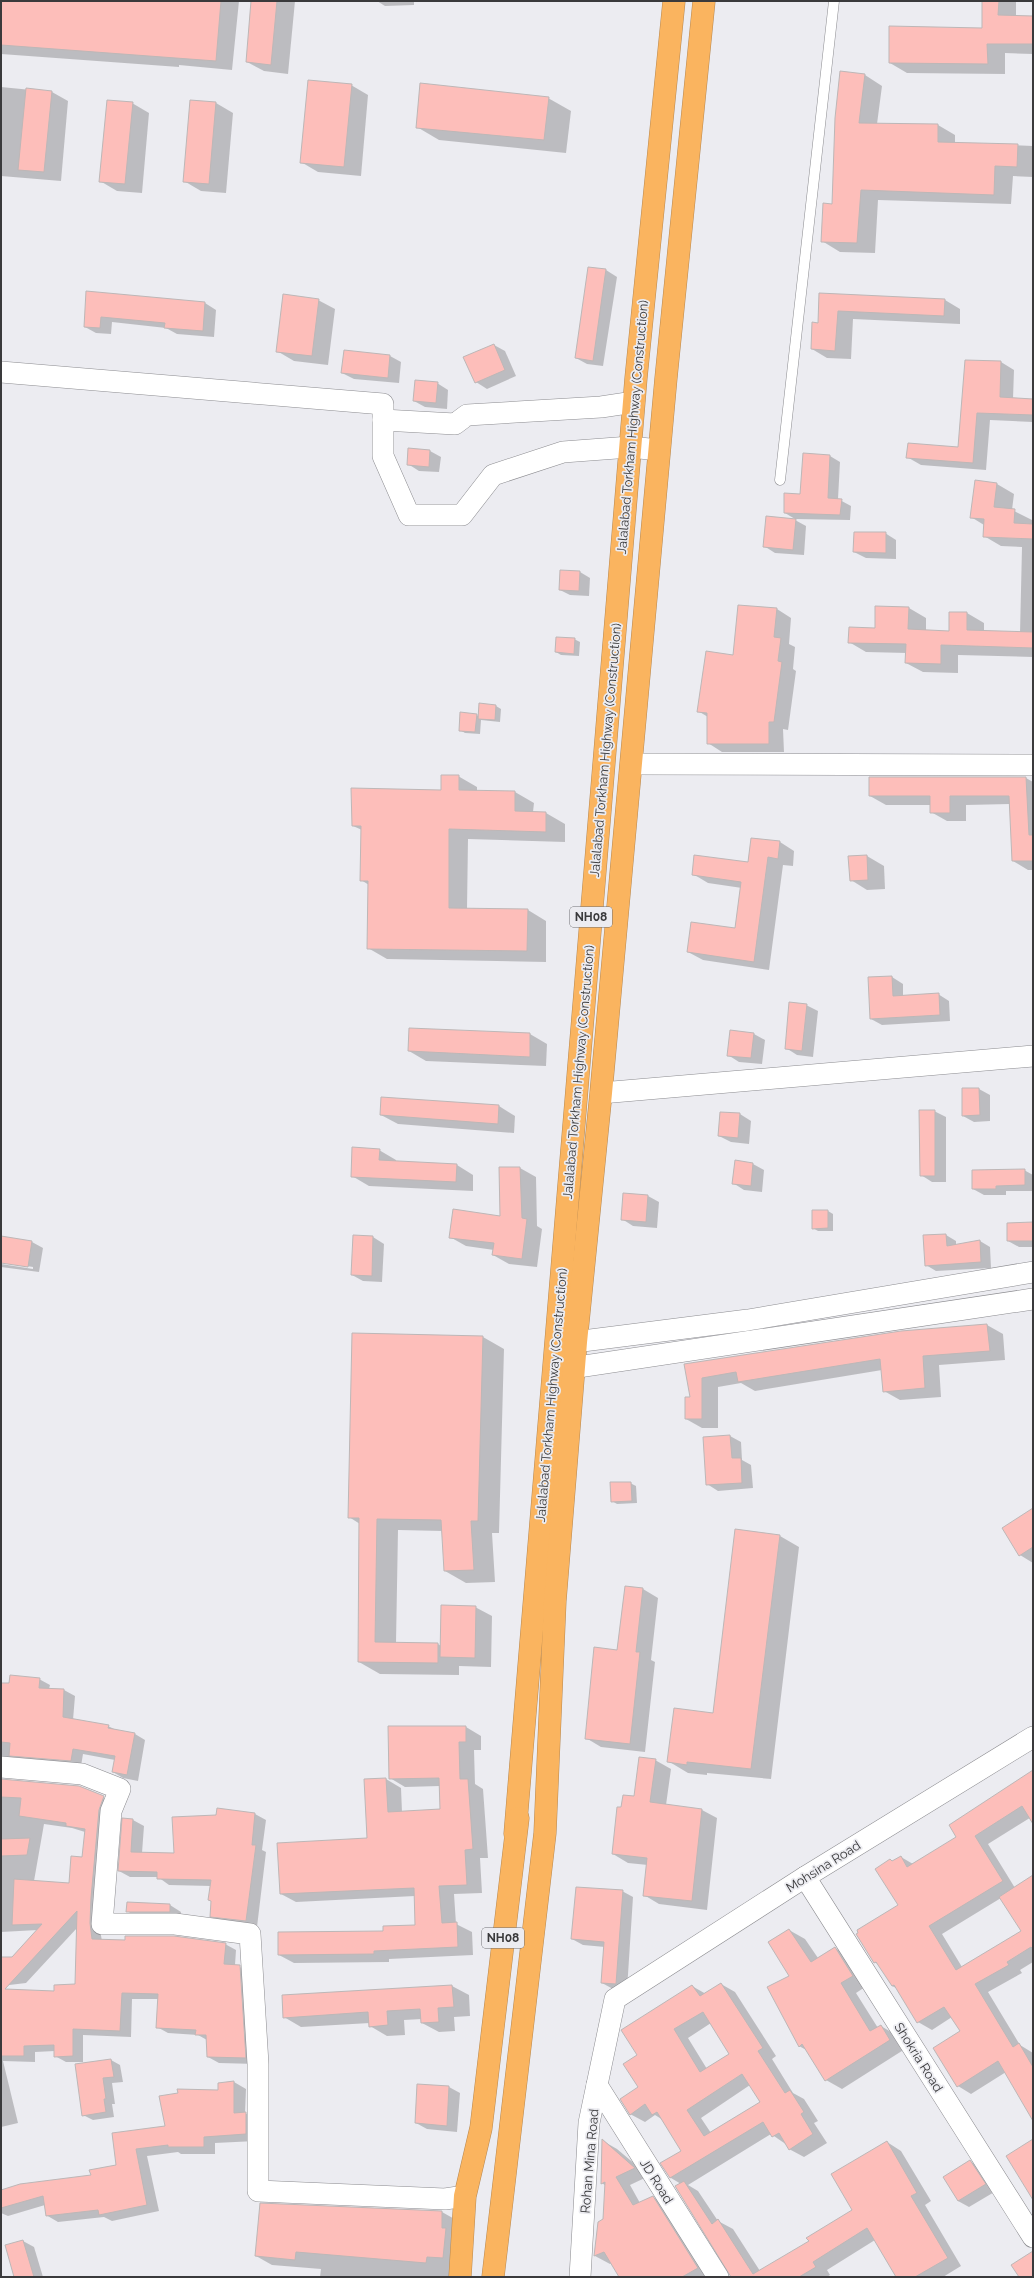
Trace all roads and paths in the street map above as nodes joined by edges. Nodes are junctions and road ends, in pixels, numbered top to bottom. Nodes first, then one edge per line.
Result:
1 (674, 1) edge
2 (704, 1) edge
3 (834, 1) edge
4 (1, 372) edge
5 (634, 402) junction
6 (383, 420) junction
7 (630, 447) junction
8 (659, 450) junction
9 (780, 480) dead end
10 (617, 605) junction
11 (645, 608) junction
12 (631, 764) junction
13 (1033, 765) edge
14 (1033, 1056) edge
15 (601, 1093) junction
16 (1033, 1272) edge
17 (1033, 1299) edge
18 (641, 1334) junction
19 (566, 1343) junction
20 (644, 1359) junction
21 (563, 1370) junction
22 (555, 1600) junction
23 (1033, 1737) edge
24 (1, 1767) edge
25 (515, 1834) junction
26 (805, 1877) junction
27 (615, 1999) joint
28 (597, 2085) junction
29 (465, 2196) junction
30 (1033, 2237) edge
31 (460, 2277) edge
32 (493, 2277) edge
33 (580, 2277) edge
34 (718, 2277) edge

1 - 5 highway, Jalalabad Torkham Highway (Construction) / NH08
2 - 8 highway, NH08
3 - 9 lane
4 - 6 street
5 - 6 street
5 - 7 highway, Jalalabad Torkham Highway (Construction) / NH08
6 - 7 street
7 - 8 street
7 - 10 highway, Jalalabad Torkham Highway (Construction) / NH08
8 - 11 highway, NH08
10 - 11 highway
10 - 19 highway, Jalalabad Torkham Highway (Construction) / NH08
11 - 12 highway, NH08
12 - 13 street
12 - 15 highway, NH08
14 - 15 street
15 - 19 highway, NH08
16 - 18 street
17 - 20 street
18 - 19 street
18 - 20 street
19 - 21 highway, Jalalabad Torkham Highway (Construction) / NH08
20 - 21 street
21 - 22 highway, NH08
21 - 25 highway, Jalalabad Torkham Highway (Construction) / NH08
22 - 25 highway, NH08
22 - 32 highway, NH08
23 - 26 street, Mohsina Road
24 - 29 street
25 - 29 highway, NH08
26 - 27 street, Mohsina Road
26 - 30 street, Shokria Road
27 - 28 street, Rohan Mina Road
28 - 33 street, Rohan Mina Road
28 - 34 street, JD Road
29 - 31 highway, NH08

